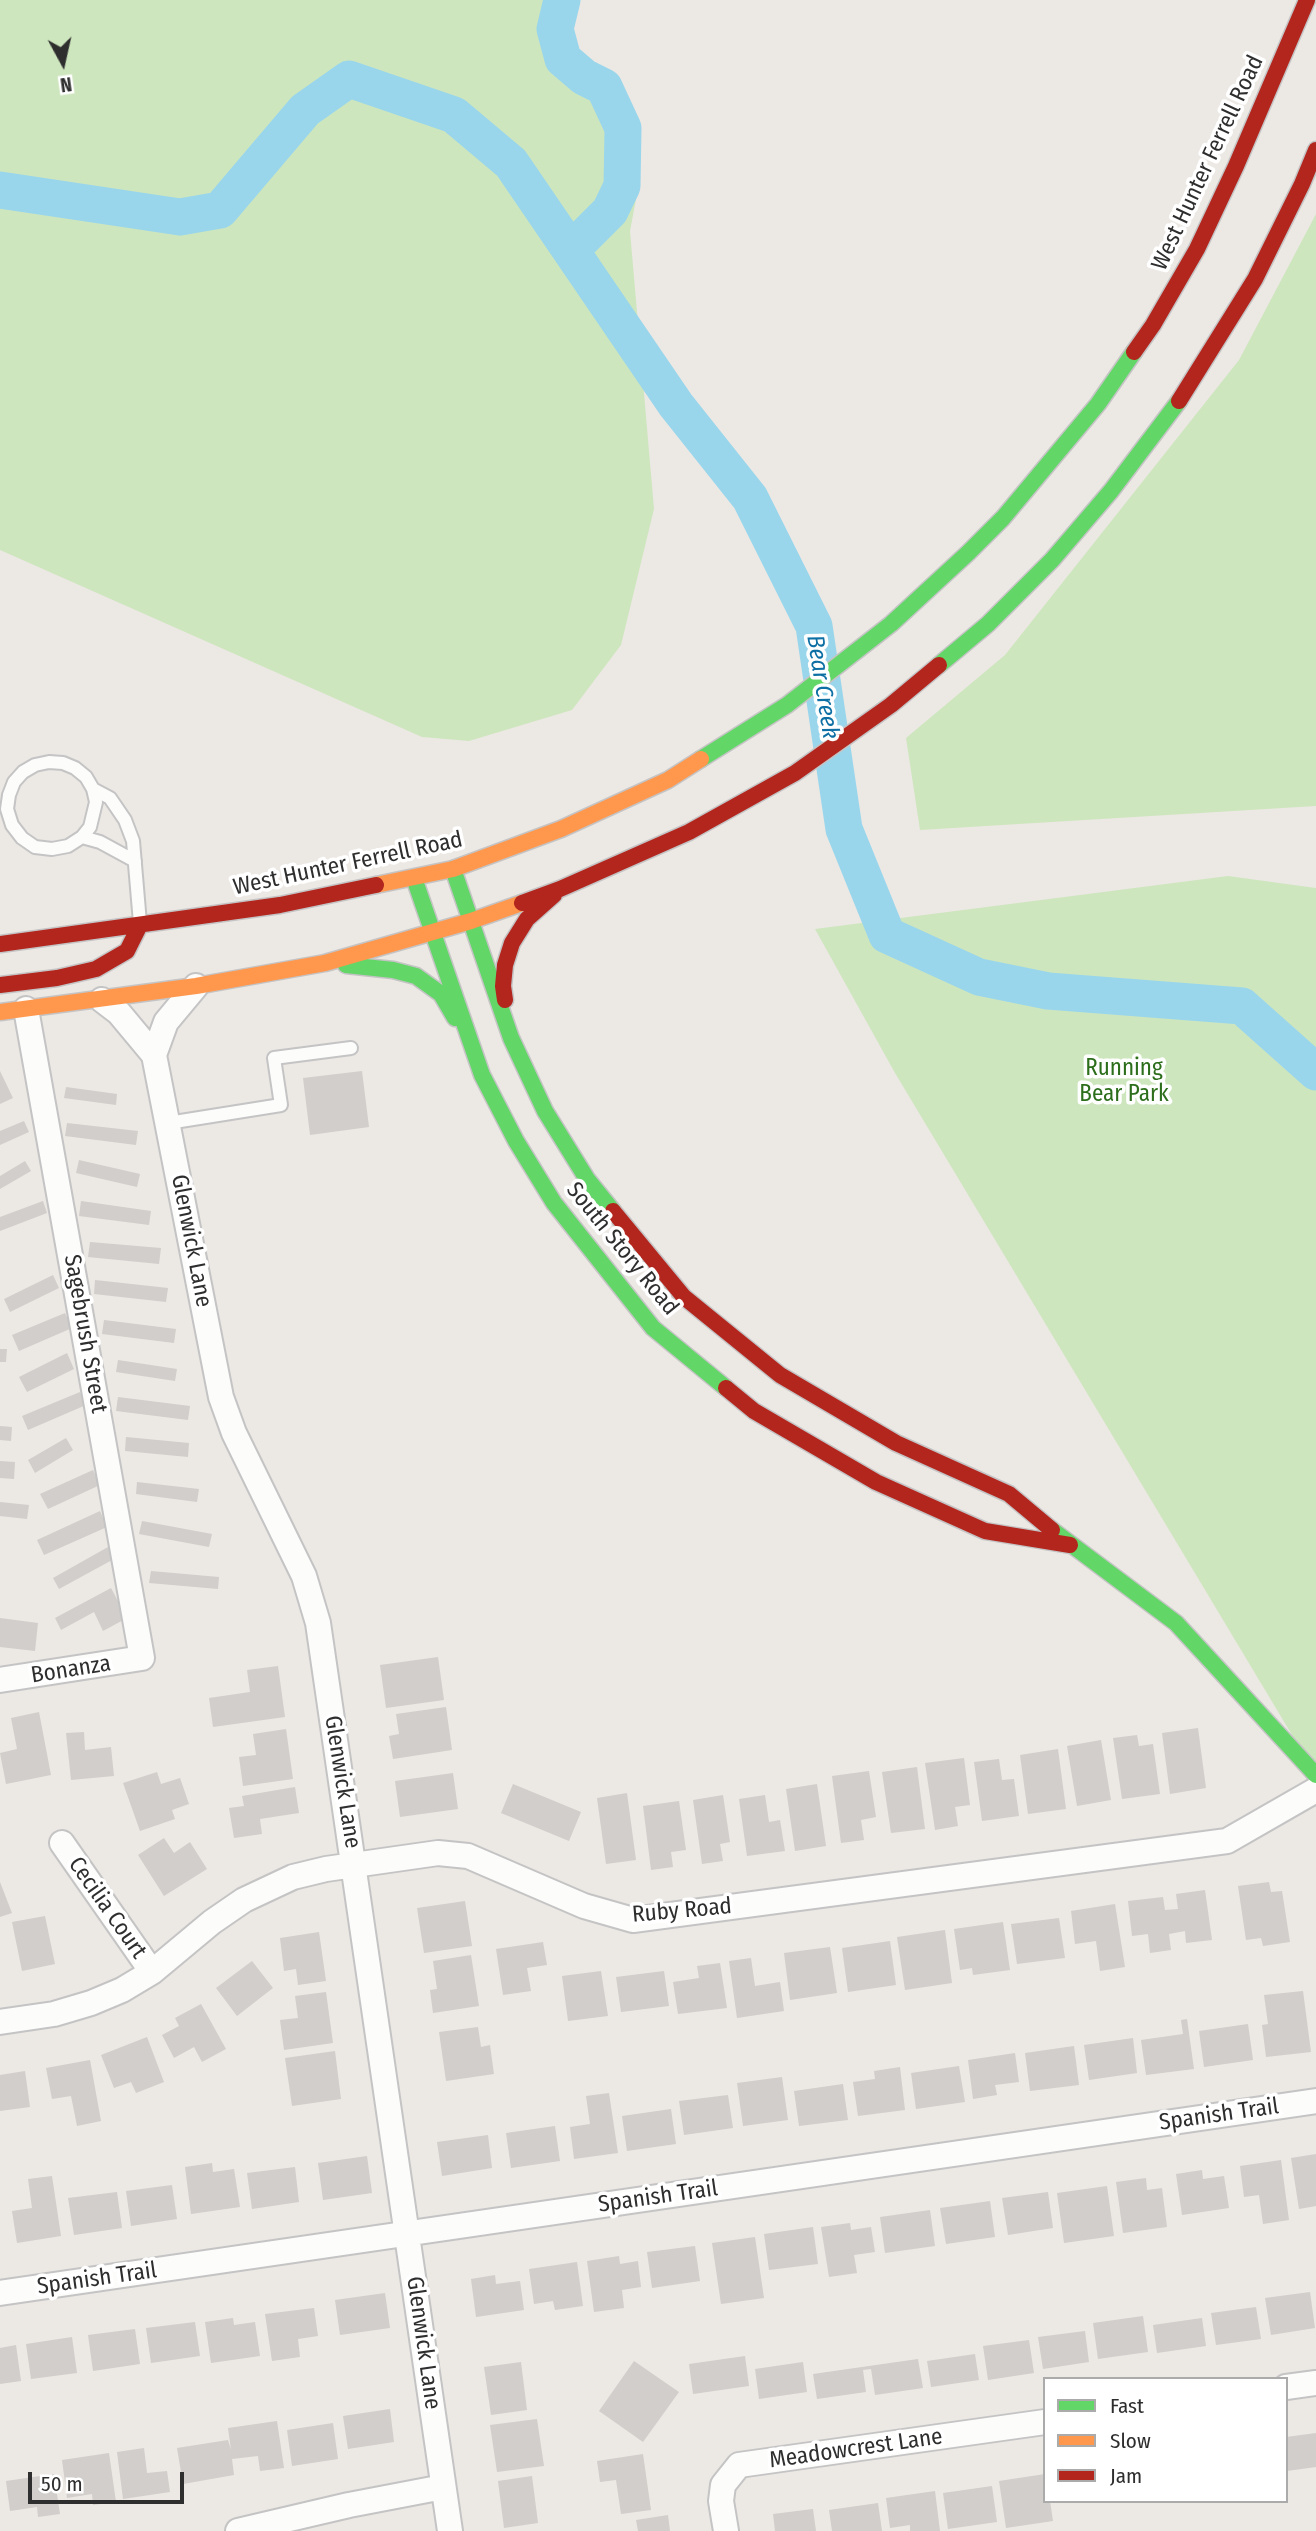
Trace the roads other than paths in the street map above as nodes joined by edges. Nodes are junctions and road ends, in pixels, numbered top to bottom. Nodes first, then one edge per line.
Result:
1 (1307, 0) edge
2 (1316, 150) edge
3 (93, 789) junction
4 (82, 837) junction
5 (135, 861) junction
6 (453, 869) junction
7 (414, 878) junction
8 (561, 889) junction
9 (471, 921) junction
10 (140, 925) junction
11 (433, 932) junction
12 (0, 944) edge
13 (325, 964) junction
14 (0, 985) edge
15 (197, 986) junction
16 (102, 1000) junction
17 (26, 1009) junction
18 (0, 1012) edge
19 (511, 1038) junction
20 (472, 1045) junction
21 (351, 1048) dead end
22 (154, 1055) junction
23 (168, 1123) junction
24 (1070, 1545) junction
25 (142, 1658) joint
26 (0, 1680) edge
27 (1316, 1775) edge
28 (1316, 1790) edge
29 (62, 1843) dead end
30 (355, 1864) junction
31 (152, 1972) junction
32 (0, 2022) edge
33 (1316, 2101) edge
34 (408, 2233) junction
35 (0, 2293) edge
36 (1316, 2383) edge
37 (1288, 2387) edge
38 (1043, 2422) edge
39 (443, 2487) junction
40 (239, 2531) edge
41 (450, 2531) edge
42 (726, 2531) edge

1 - 6 main road, West Hunter Ferrell Road
2 - 8 main road
3 - 4 lane
3 - 4 lane
3 - 5 lane
4 - 5 lane
5 - 10 lane
6 - 7 main road, West Hunter Ferrell Road
6 - 9 main road, South Story Road
7 - 10 main road, West Hunter Ferrell Road
7 - 11 main road, South Story Road
8 - 9 main road
8 - 19 main road
9 - 11 main road
9 - 19 main road, South Story Road
10 - 12 main road, West Hunter Ferrell Road
10 - 14 main road
11 - 13 main road
11 - 20 main road, South Story Road
13 - 15 main road
13 - 20 main road
15 - 16 main road
15 - 22 street
16 - 17 main road
16 - 22 street, Glenwick Lane
17 - 18 main road
17 - 25 street, Sagebrush Street
19 - 24 main road, South Story Road
20 - 24 main road, South Story Road
21 - 23 lane
22 - 23 street, Glenwick Lane
23 - 30 street, Glenwick Lane
24 - 27 main road, South Story Road
25 - 26 street, Bonanza
28 - 30 street, Ruby Road
29 - 31 street, Cecilia Court
30 - 31 street, Ruby Road
30 - 34 street, Glenwick Lane
31 - 32 street, Ruby Road
33 - 34 street, Spanish Trail
34 - 35 street, Spanish Trail
34 - 39 street, Glenwick Lane
36 - 37 street
38 - 42 street, Meadowcrest Lane
39 - 40 street
39 - 41 street, Glenwick Lane

